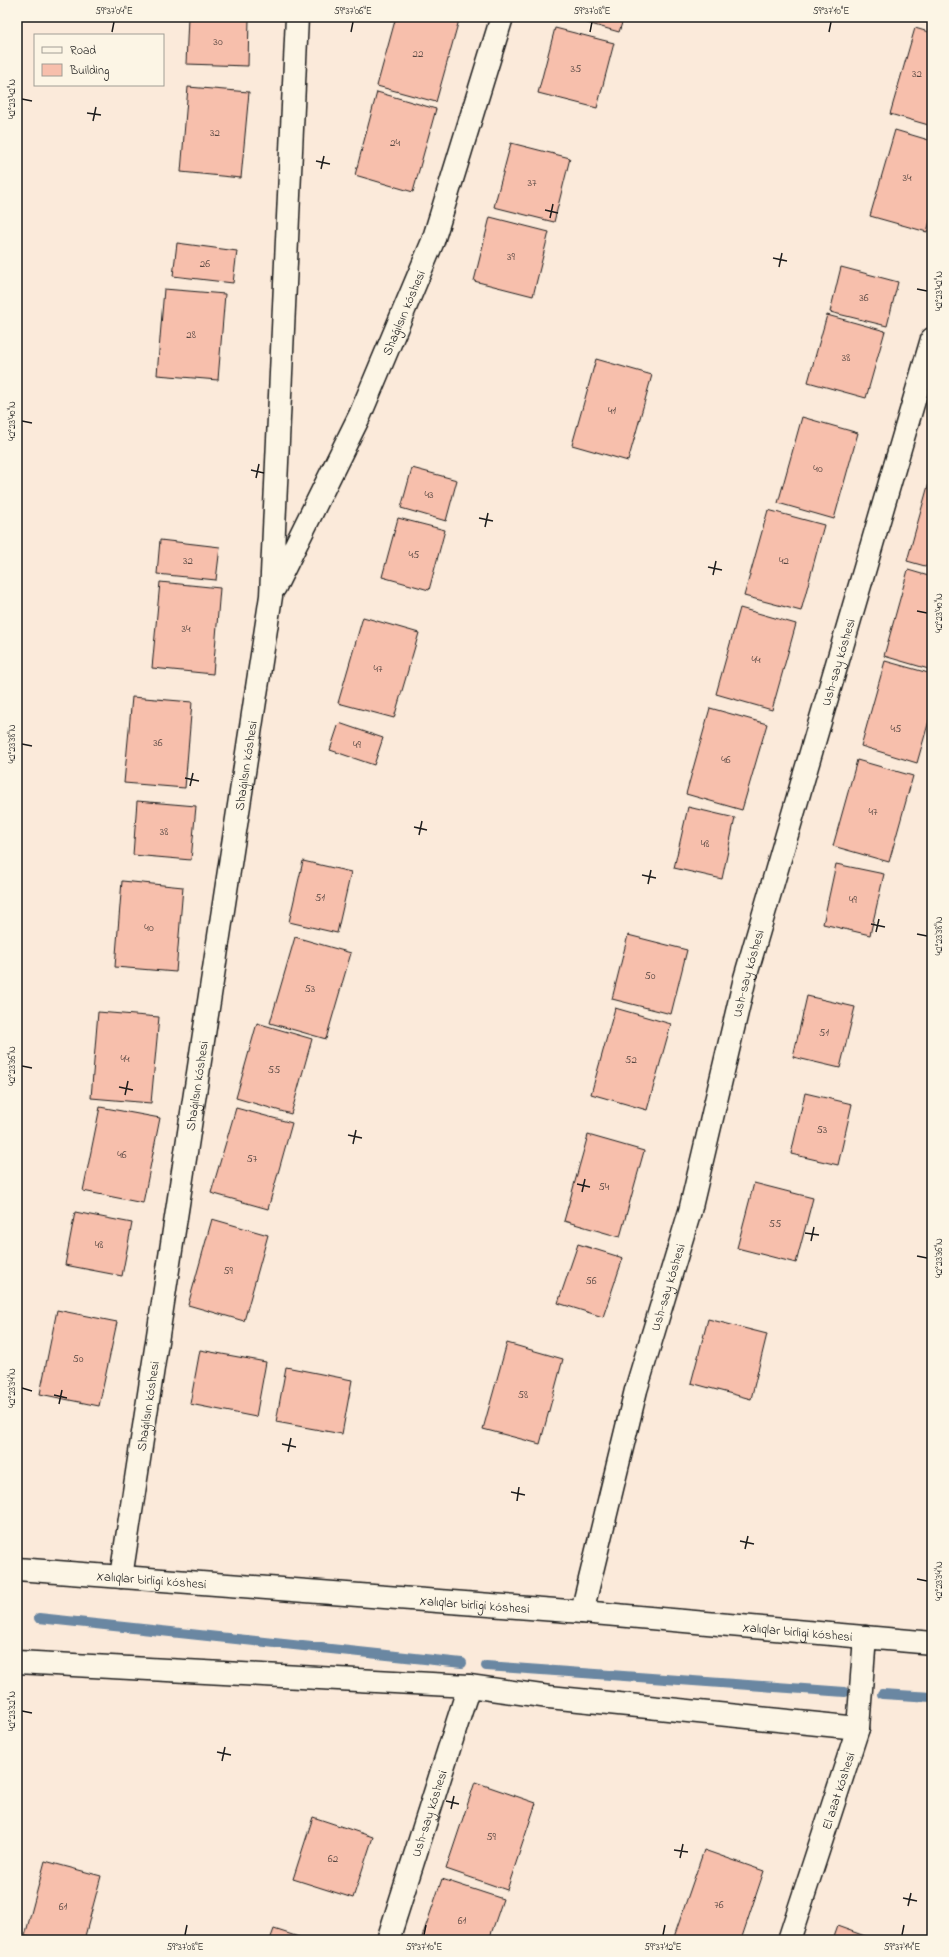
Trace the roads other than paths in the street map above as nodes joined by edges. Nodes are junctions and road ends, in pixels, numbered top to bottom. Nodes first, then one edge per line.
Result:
1 (297, 17) edge
2 (502, 17) edge
3 (932, 339) edge
4 (271, 596) junction
5 (17, 1568) edge
6 (121, 1577) junction
7 (582, 1612) junction
8 (865, 1637) junction
9 (932, 1642) edge
10 (17, 1662) edge
11 (469, 1686) junction
12 (858, 1728) junction
13 (388, 1940) edge
14 (789, 1940) edge

1 - 4 street, Shaǵılsın kóshesi
2 - 4 street, Shaǵılsın kóshesi
3 - 7 street, Ush-say kóshesi
4 - 6 street, Shaǵılsın kóshesi
5 - 6 street, Xalıqlar birligi kóshesi
6 - 7 street, Xalıqlar birligi kóshesi
7 - 8 street, Xalıqlar birligi kóshesi
8 - 9 street, Xalıqlar birligi kóshesi
8 - 12 street, El azat kóshesi
10 - 11 street
11 - 12 street
11 - 13 street, Ush-say kóshesi
12 - 14 street, El azat kóshesi

